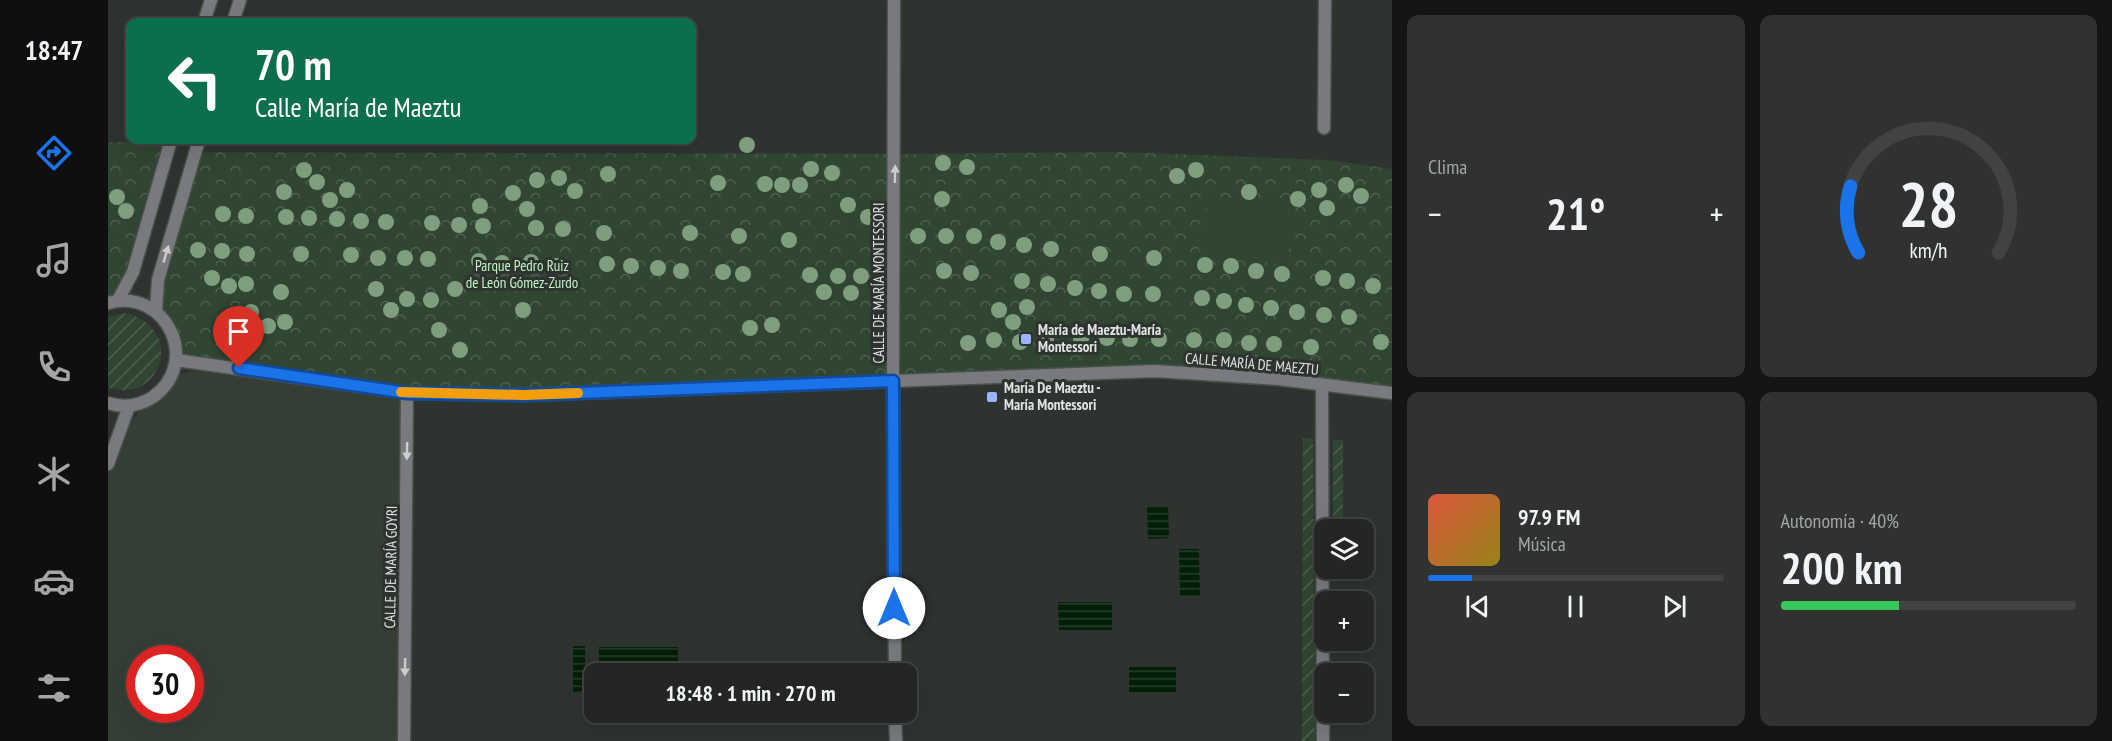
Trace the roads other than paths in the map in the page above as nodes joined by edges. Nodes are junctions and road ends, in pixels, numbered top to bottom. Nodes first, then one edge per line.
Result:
1 (211, 0) edge
2 (240, 0) edge
3 (894, 0) edge
4 (1325, 0) edge
5 (205, 18) edge
6 (234, 18) edge
7 (1324, 128) dead end
8 (170, 144) edge
9 (198, 144) edge
10 (113, 301) edge
11 (156, 312) junction
12 (176, 360) junction
13 (893, 381) junction
14 (1322, 386) junction
15 (407, 393) junction
16 (1392, 393) edge
17 (108, 403) edge
18 (129, 406) junction
19 (108, 465) edge
20 (895, 663) edge
21 (895, 723) edge
22 (404, 741) edge
23 (896, 741) edge
24 (1323, 741) edge

1 - 5 street
2 - 6 street
13 -> 3 street, CALLE DE MARÍA MONTESSORI
4 - 7 street
8 - 10 street
11 -> 9 street
10 - 11 street
11 - 12 street
12 - 15 street, CALLE MARÍA DE MAEZTU
12 - 18 street
13 - 14 street, CALLE MARÍA DE MAEZTU
13 - 15 street, CALLE MARÍA DE MAEZTU
13 - 20 street, CALLE DE MARÍA MONTESSORI
14 - 16 street, CALLE MARÍA DE MAEZTU
14 - 24 street
15 -> 22 street, CALLE DE MARÍA GOYRI
17 - 18 street
18 - 19 street
21 - 23 street

